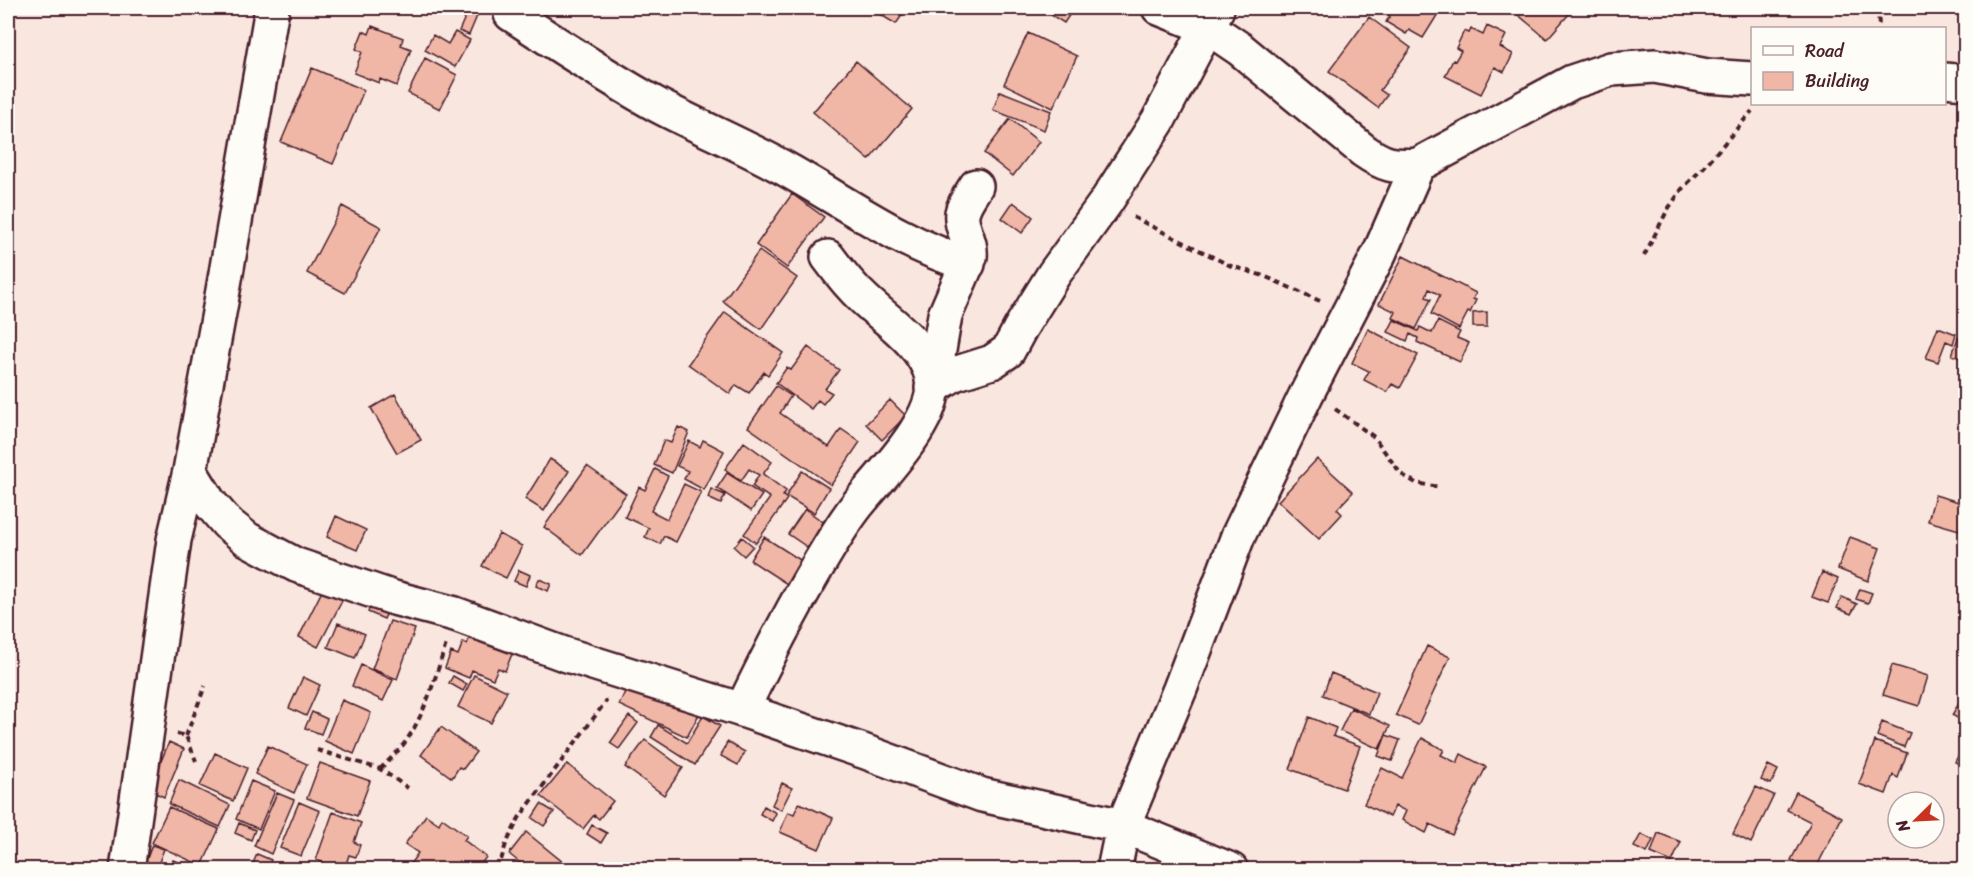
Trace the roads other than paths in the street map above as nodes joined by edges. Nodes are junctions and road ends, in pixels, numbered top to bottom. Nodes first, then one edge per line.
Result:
1 (272, 8) edge
2 (1159, 8) edge
3 (511, 14) dead end
4 (1213, 18) edge
5 (1751, 79) edge
6 (1946, 80) edge
7 (1965, 82) edge
8 (1418, 165) junction
9 (976, 186) dead end
10 (828, 257) dead end
11 (968, 264) junction
12 (932, 384) junction
13 (190, 471) junction
14 (742, 710) junction
15 (1123, 826) junction
16 (127, 870) edge
17 (1114, 870) edge
18 (1231, 870) edge

1 - 13 street
2 - 4 street
3 - 11 street
4 - 8 street
4 - 12 street
5 - 8 street
6 - 7 street
8 - 15 street
9 - 11 street
10 - 12 street
11 - 12 street
12 - 14 street
13 - 14 street
13 - 16 street
14 - 15 street
15 - 17 street
15 - 18 street

